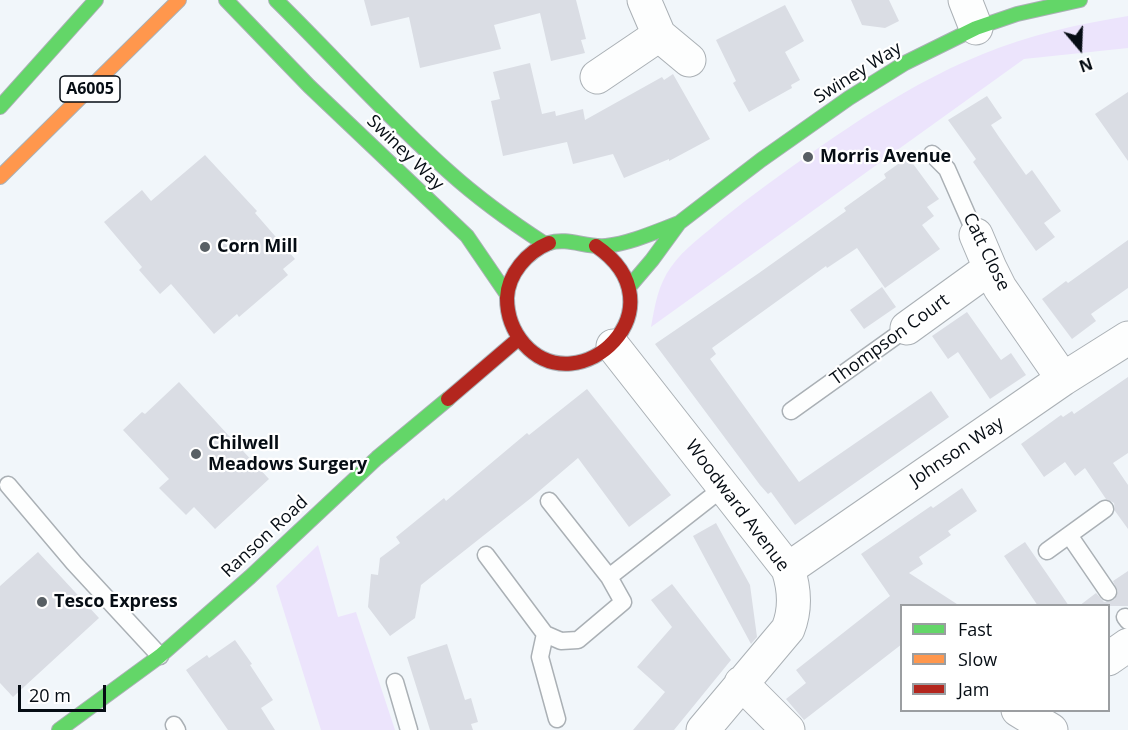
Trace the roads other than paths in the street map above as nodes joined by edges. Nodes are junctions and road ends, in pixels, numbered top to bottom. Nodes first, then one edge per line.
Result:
1 (96, 0) edge
2 (178, 0) edge
3 (226, 0) edge
4 (276, 0) edge
5 (644, 0) edge
6 (1080, 0) edge
7 (306, 11) dead end
8 (971, 14) edge
9 (310, 32) junction
10 (660, 35) junction
11 (689, 60) dead end
12 (597, 77) dead end
13 (0, 107) edge
14 (932, 154) dead end
15 (0, 177) edge
16 (679, 223) junction
17 (976, 235) joint
18 (544, 244) junction
19 (596, 246) junction
20 (990, 268) junction
21 (629, 287) junction
22 (506, 293) junction
23 (907, 327) joint
24 (1128, 338) edge
25 (517, 340) junction
26 (613, 346) junction
27 (1063, 379) junction
28 (791, 411) dead end
29 (8, 485) dead end
30 (724, 487) junction
31 (549, 501) dead end
32 (1105, 509) dead end
33 (1069, 535) junction
34 (1047, 551) dead end
35 (486, 555) dead end
36 (788, 569) junction
37 (609, 577) junction
38 (1108, 592) dead end
39 (1127, 628) edge
40 (545, 634) junction
41 (160, 656) junction
42 (1110, 656) edge
43 (395, 682) dead end
44 (741, 683) junction
45 (1020, 712) edge
46 (1066, 712) edge
47 (557, 719) dead end
48 (59, 730) edge
49 (410, 730) edge
50 (703, 730) edge
51 (788, 730) edge
52 (1051, 730) edge

1 - 13 street, A6005
2 - 15 street, A6005
3 - 22 street, Swiney Way
4 - 9 street, Swiney Way
5 - 10 street
6 - 8 street, Swiney Way
7 - 9 street
8 - 16 street, Swiney Way
9 - 18 street, Swiney Way
10 - 11 street
10 - 12 street
14 - 17 lane, Catt Close
16 - 19 street, Swiney Way
16 - 21 street, Swiney Way
17 - 20 street, Catt Close
18 - 19 street, Swiney Way
18 - 22 street, Swiney Way
19 - 21 street, Swiney Way
20 - 23 street, Thompson Court
20 - 27 street, Catt Close
21 - 26 street, Swiney Way
22 - 25 street
23 - 28 lane, Thompson Court
24 - 27 street, Johnson Way
25 - 26 street
25 - 41 street, Ranson Road
26 - 30 street, Woodward Avenue
27 - 36 street, Johnson Way
29 - 41 lane
30 - 36 street, Woodward Avenue
30 - 37 lane
31 - 37 lane
32 - 33 lane
33 - 34 lane
33 - 38 lane
35 - 40 lane
36 - 44 street, Woodward Avenue
37 - 40 lane
39 - 42 street
40 - 47 lane
41 - 48 street, Ranson Road
43 - 49 lane
44 - 50 street, Woodward Avenue
44 - 51 street
45 - 52 street
46 - 52 street

